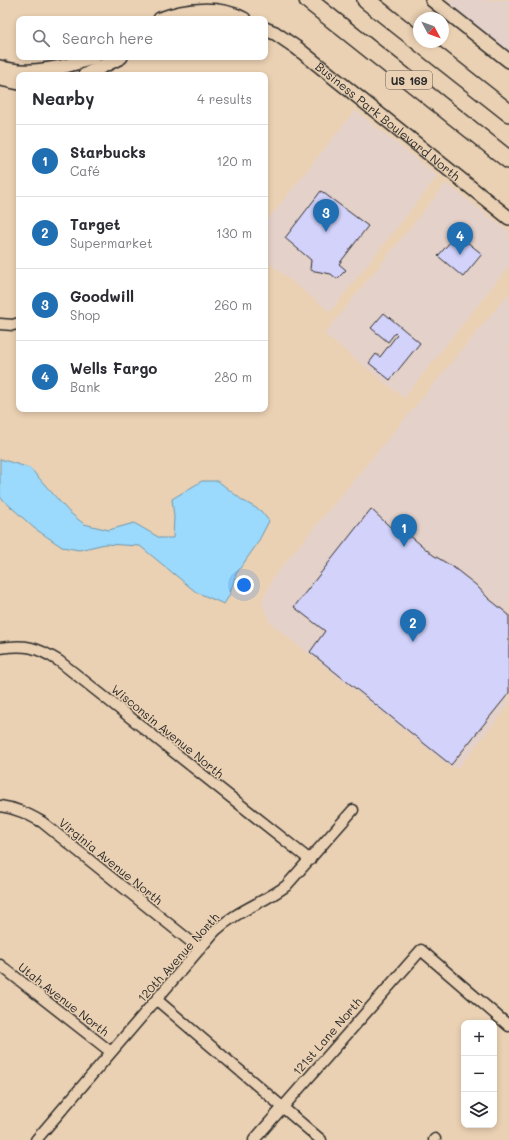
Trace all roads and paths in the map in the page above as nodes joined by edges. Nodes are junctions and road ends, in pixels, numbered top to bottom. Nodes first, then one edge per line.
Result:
1 (308, 0) edge
2 (366, 0) edge
3 (432, 0) edge
4 (169, 16) edge
5 (239, 16) edge
6 (268, 30) edge
7 (413, 37) edge
8 (427, 48) edge
9 (86, 60) edge
10 (89, 60) edge
11 (115, 60) edge
12 (509, 61) edge
13 (0, 66) edge
14 (89, 72) edge
15 (93, 72) edge
16 (0, 80) edge
17 (16, 83) edge
18 (509, 113) edge
19 (509, 160) edge
20 (509, 218) edge
21 (0, 324) edge
22 (16, 324) edge
23 (0, 648) edge
24 (0, 806) edge
25 (353, 810) dead end
26 (310, 860) junction
27 (200, 949) junction
28 (0, 965) edge
29 (157, 1000) junction
30 (509, 1026) edge
31 (111, 1052) junction
32 (283, 1107) junction
33 (36, 1140) edge
34 (254, 1140) edge
35 (321, 1140) edge

1 - 19 highway, US 169
2 - 7 highway, US 169
3 - 12 street
4 - 5 street
6 - 20 street, Business Park Boulevard North
8 - 18 highway, US 169
9 - 13 street
10 - 14 street
11 - 15 street
16 - 17 street
21 - 22 street
23 - 26 street, Wisconsin Avenue North
24 - 27 street, Virginia Avenue North
25 - 26 street, 120th Avenue North
26 - 27 street, 120th Avenue North
27 - 29 street, 120th Avenue North
28 - 31 street, Utah Avenue North
29 - 31 street, 120th Avenue North
29 - 32 street
30 - 32 street, 121st Lane North
31 - 33 street, 120th Avenue North
32 - 34 street, 121st Lane North
32 - 35 street

